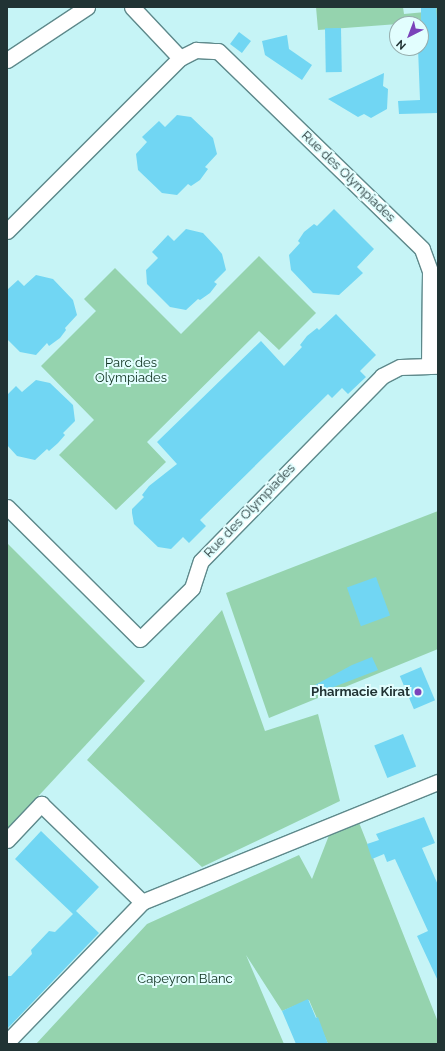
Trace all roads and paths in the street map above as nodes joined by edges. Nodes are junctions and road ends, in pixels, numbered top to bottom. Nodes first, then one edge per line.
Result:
1 (87, 7) edge
2 (132, 7) edge
3 (180, 58) junction
4 (7, 60) edge
5 (7, 231) edge
6 (433, 366) edge
7 (7, 507) edge
8 (438, 782) edge
9 (7, 840) edge
10 (142, 902) junction
11 (7, 1042) edge

1 - 4 street
2 - 3 street
3 - 5 street, Rue des Olympiades
3 - 6 street, Rue des Olympiades
6 - 7 street, Rue des Olympiades
8 - 10 street
9 - 10 street
10 - 11 street

